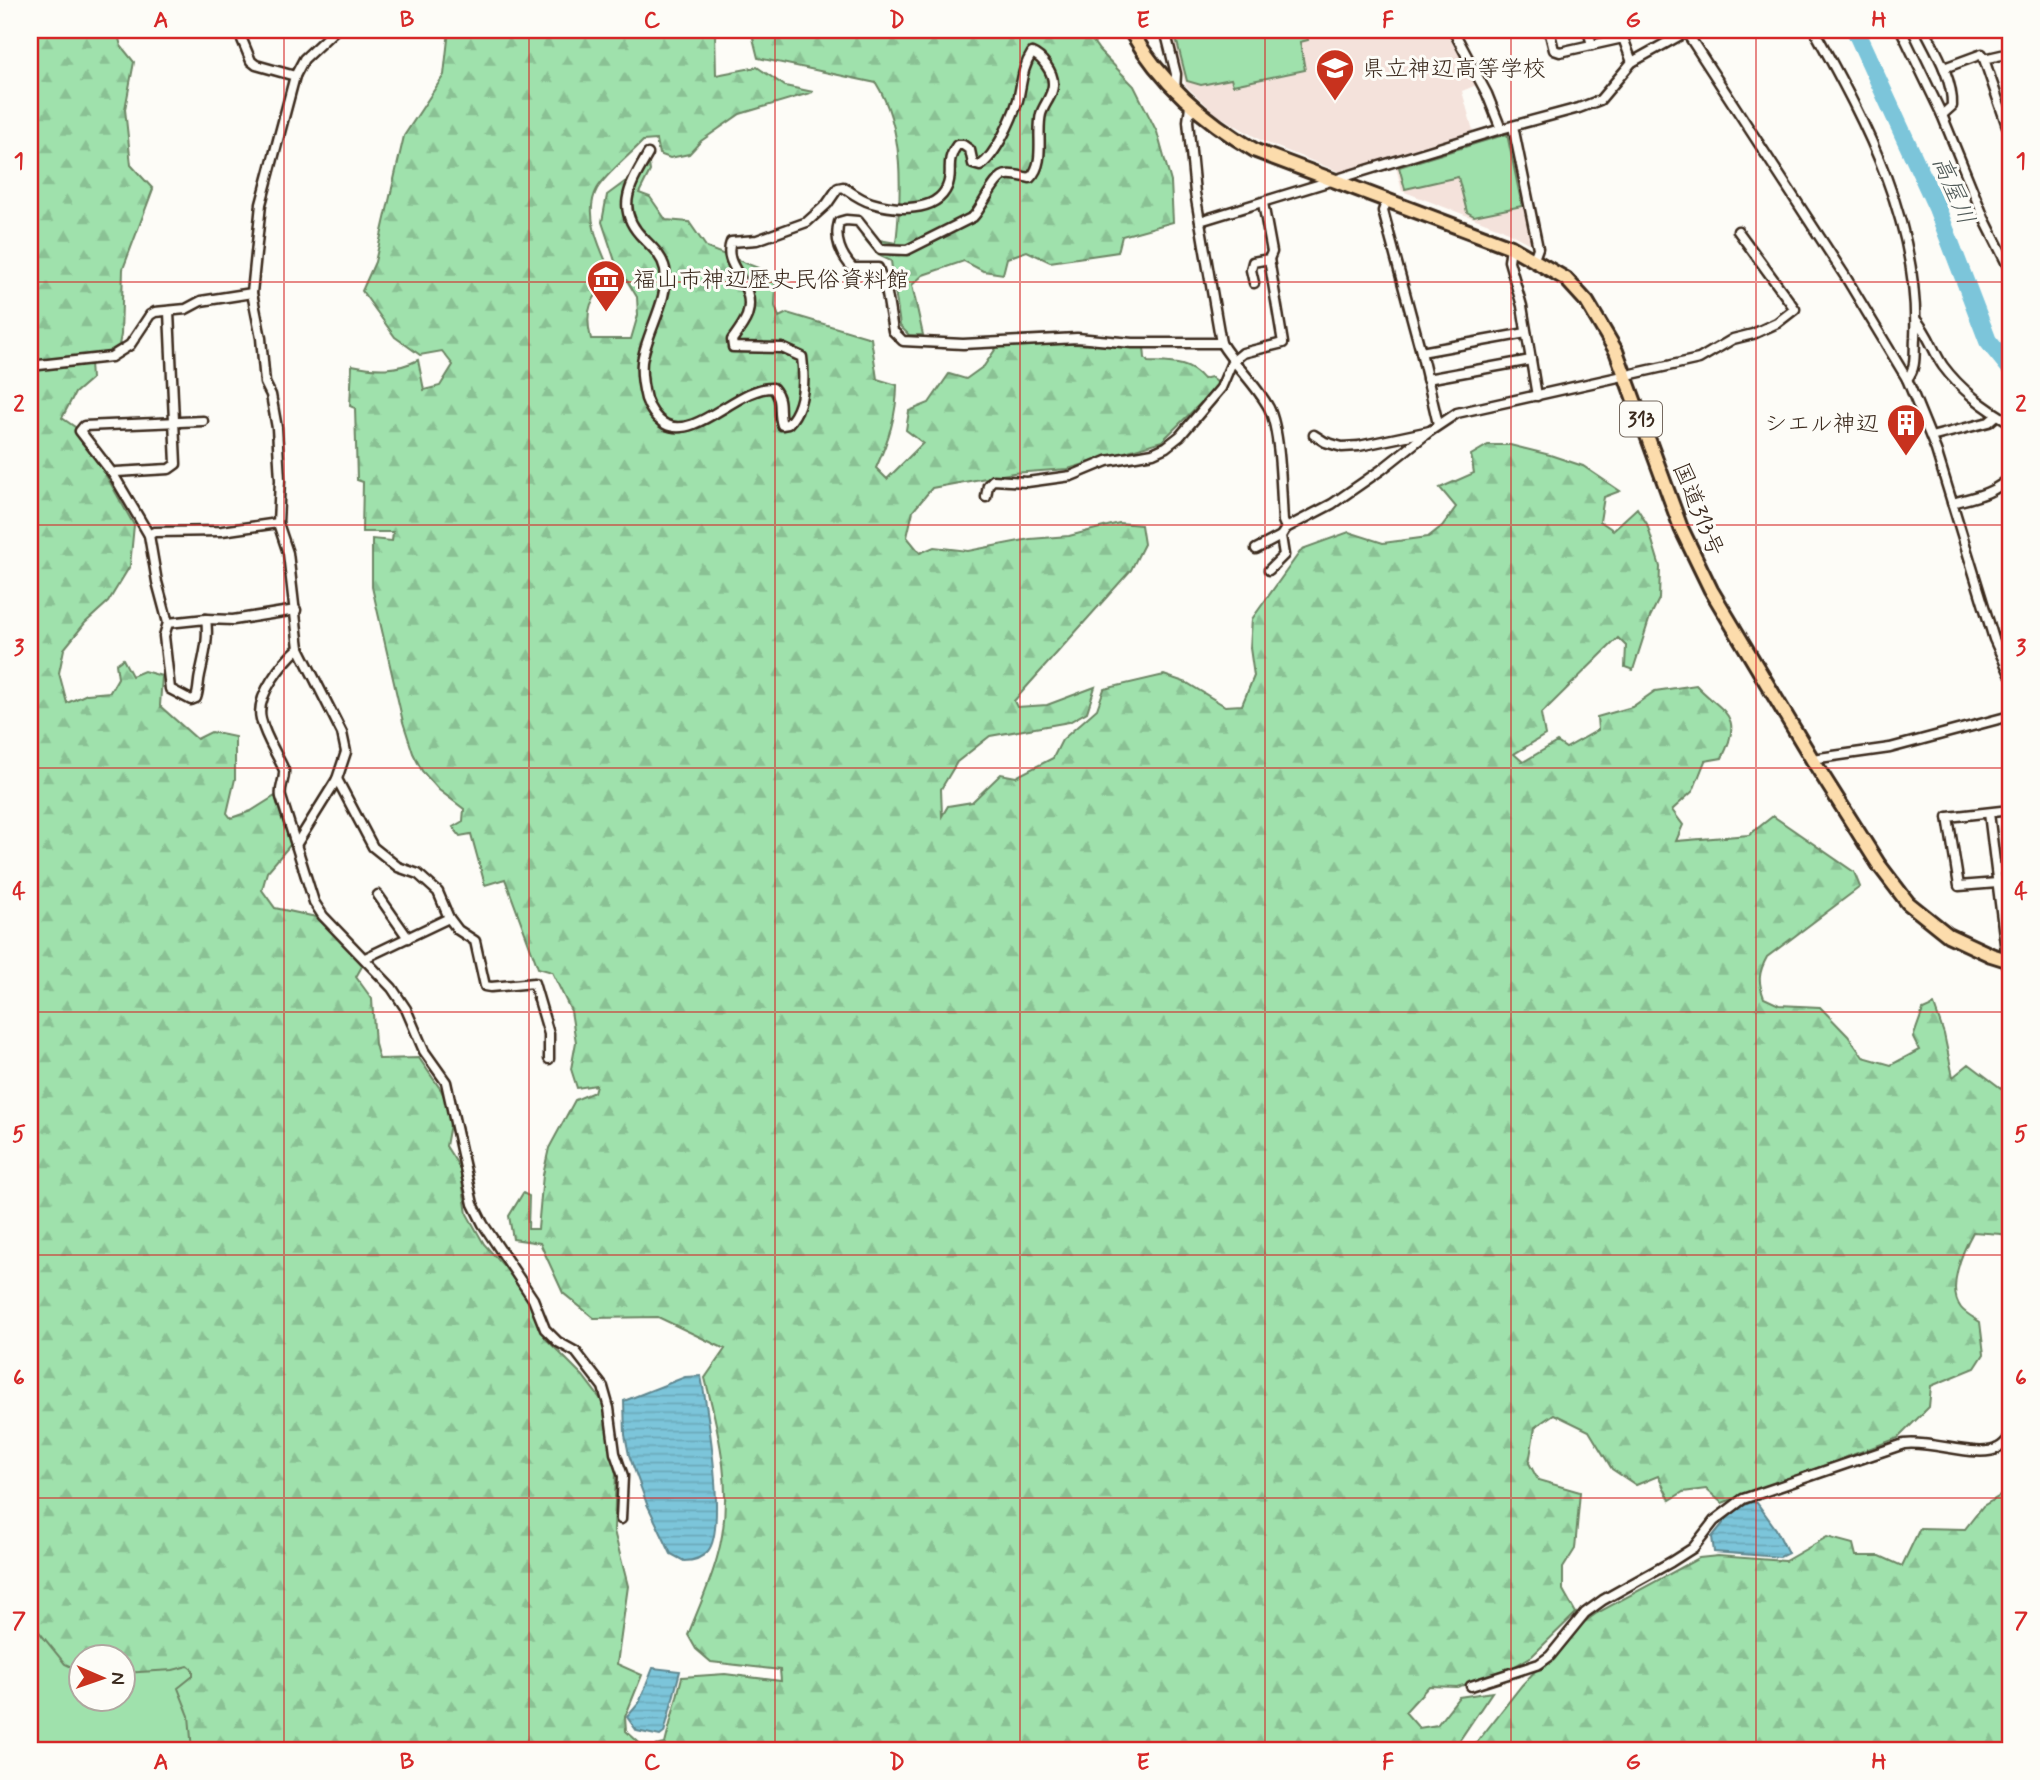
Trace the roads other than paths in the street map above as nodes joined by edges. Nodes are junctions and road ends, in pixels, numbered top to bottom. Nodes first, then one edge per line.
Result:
1 (238, 30) edge
2 (335, 30) edge
3 (1130, 30) edge
4 (1165, 30) edge
5 (1453, 30) edge
6 (1549, 30) edge
7 (1588, 30) edge
8 (1814, 30) edge
9 (1901, 30) edge
10 (1927, 30) edge
11 (1686, 31) edge
12 (1592, 45) junction
13 (2008, 53) edge
14 (1984, 59) junction
15 (1632, 62) junction
16 (1944, 68) junction
17 (2010, 68) edge
18 (295, 76) junction
19 (1175, 91) junction
20 (1190, 106) junction
21 (1941, 115) junction
22 (1513, 126) junction
23 (2010, 127) edge
24 (1501, 129) junction
25 (648, 154) dead end
26 (1336, 181) junction
27 (1387, 200) junction
28 (1263, 204) junction
29 (1200, 221) junction
30 (1738, 230) dead end
31 (1511, 247) junction
32 (1269, 259) junction
33 (1534, 259) junction
34 (2010, 270) edge
35 (1254, 283) dead end
36 (252, 293) junction
37 (169, 312) junction
38 (1916, 320) junction
39 (1526, 333) junction
40 (1221, 343) junction
41 (1421, 352) junction
42 (1531, 360) junction
43 (1232, 362) junction
44 (30, 366) edge
45 (1625, 375) junction
46 (1427, 379) junction
47 (1907, 379) junction
48 (1536, 396) junction
49 (1997, 415) junction
50 (203, 421) dead end
51 (174, 422) junction
52 (2010, 422) edge
53 (1438, 424) junction
54 (1430, 431) junction
55 (1314, 435) dead end
56 (1931, 438) junction
57 (113, 474) junction
58 (2010, 477) edge
59 (986, 497) dead end
60 (1952, 503) junction
61 (278, 523) junction
62 (1284, 532) junction
63 (149, 535) junction
64 (1256, 549) dead end
65 (1269, 570) dead end
66 (296, 610) junction
67 (206, 619) junction
68 (168, 623) junction
69 (299, 648) junction
70 (2010, 674) edge
71 (2010, 716) edge
72 (1812, 759) junction
73 (337, 779) junction
74 (2010, 810) edge
75 (1989, 813) junction
76 (296, 845) junction
77 (2010, 882) edge
78 (1997, 884) junction
79 (378, 895) dead end
80 (449, 918) junction
81 (408, 937) junction
82 (365, 958) junction
83 (2009, 961) edge
84 (549, 1059) dead end
85 (2010, 1437) edge
86 (621, 1519) dead end
87 (1471, 1686) dead end

1 - 18 street
2 - 18 street
3 - 19 highway, 国道313号 / 313
4 - 19 street
5 - 24 street
6 - 12 street
7 - 12 street
8 - 38 street
9 - 21 street
10 - 16 street
11 - 15 street
11 - 47 street
12 - 15 street
13 - 14 street
13 - 17 street
14 - 16 street
14 - 23 street
15 - 22 street
16 - 21 street
18 - 36 street
19 - 20 highway, 国道313号 / 313
20 - 26 highway, 国道313号 / 313
20 - 29 street
21 - 34 street
22 - 24 street
22 - 33 street
24 - 26 street
25 - 40 street
26 - 27 highway, 国道313号 / 313
26 - 28 street
27 - 31 highway, 国道313号 / 313
27 - 41 street
28 - 29 street
28 - 32 street
29 - 40 street
30 - 45 street
31 - 33 highway, 国道313号 / 313
31 - 39 street
32 - 35 street
32 - 43 street
33 - 45 highway, 国道313号 / 313
36 - 37 street
36 - 61 street
37 - 44 street
37 - 51 street
38 - 47 street
38 - 49 street
39 - 41 street
39 - 42 street
40 - 43 street
41 - 46 street
42 - 46 street
42 - 48 street
43 - 59 street
43 - 62 street
45 - 48 street
45 - 72 highway, 国道313号 / 313
46 - 53 street
47 - 56 street
48 - 53 street
49 - 52 street
49 - 56 street
50 - 51 street
51 - 57 street
51 - 57 street
53 - 54 street
54 - 55 street
54 - 62 street
56 - 60 street
57 - 63 street
58 - 60 street
60 - 70 street
61 - 63 street
61 - 66 street
62 - 64 street
62 - 65 street
63 - 68 street
66 - 67 street
66 - 69 street
67 - 68 street
67 - 68 street
69 - 73 street
69 - 76 street
71 - 72 street
72 - 83 highway, 国道313号 / 313
73 - 76 street
73 - 80 street
74 - 75 street
75 - 78 street
75 - 78 street
76 - 82 street
77 - 78 street
78 - 83 street
79 - 81 street
80 - 81 street
80 - 84 street
81 - 82 street
82 - 86 street
85 - 87 street

